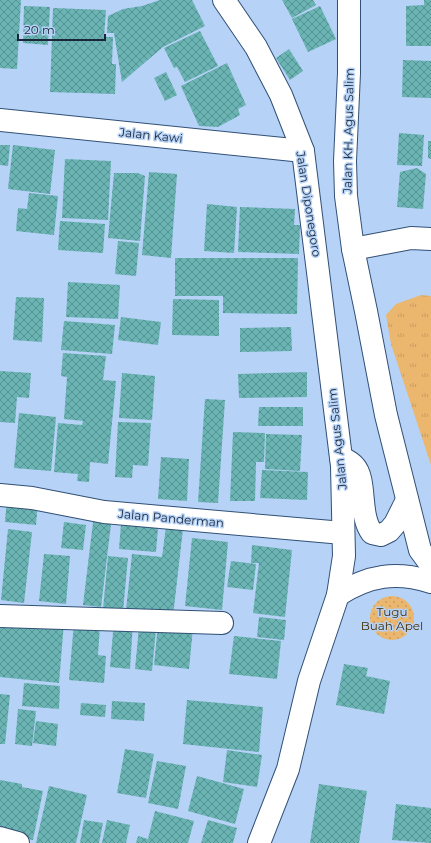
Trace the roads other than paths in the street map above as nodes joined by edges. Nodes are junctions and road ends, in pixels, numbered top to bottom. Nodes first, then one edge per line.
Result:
1 (224, 0) edge
2 (349, 0) edge
3 (0, 120) edge
4 (302, 151) junction
5 (431, 239) edge
6 (352, 249) junction
7 (320, 283) joint
8 (340, 457) junction
9 (0, 495) edge
10 (407, 500) junction
11 (344, 533) junction
12 (431, 565) edge
13 (431, 582) edge
14 (338, 595) junction
15 (0, 616) edge
16 (222, 623) dead end
17 (0, 838) edge
18 (18, 843) edge
19 (259, 843) edge

1 - 4 street, Jalan Diponegoro
2 - 6 street, Jalan KH. Agus Salim
3 - 4 street, Jalan Kawi
4 - 7 street, Jalan Diponegoro
5 - 6 street
6 - 10 street, Jalan KH. Agus Salim
7 - 8 street, Jalan Agus Salim
8 - 10 street
8 - 11 street, Jalan Agus Salim
9 - 11 street, Jalan Panderman
10 - 12 street
11 - 14 street, Jalan Agus Salim
13 - 14 street
14 - 19 street, Jalan Agus Salim
15 - 16 street
17 - 18 street

